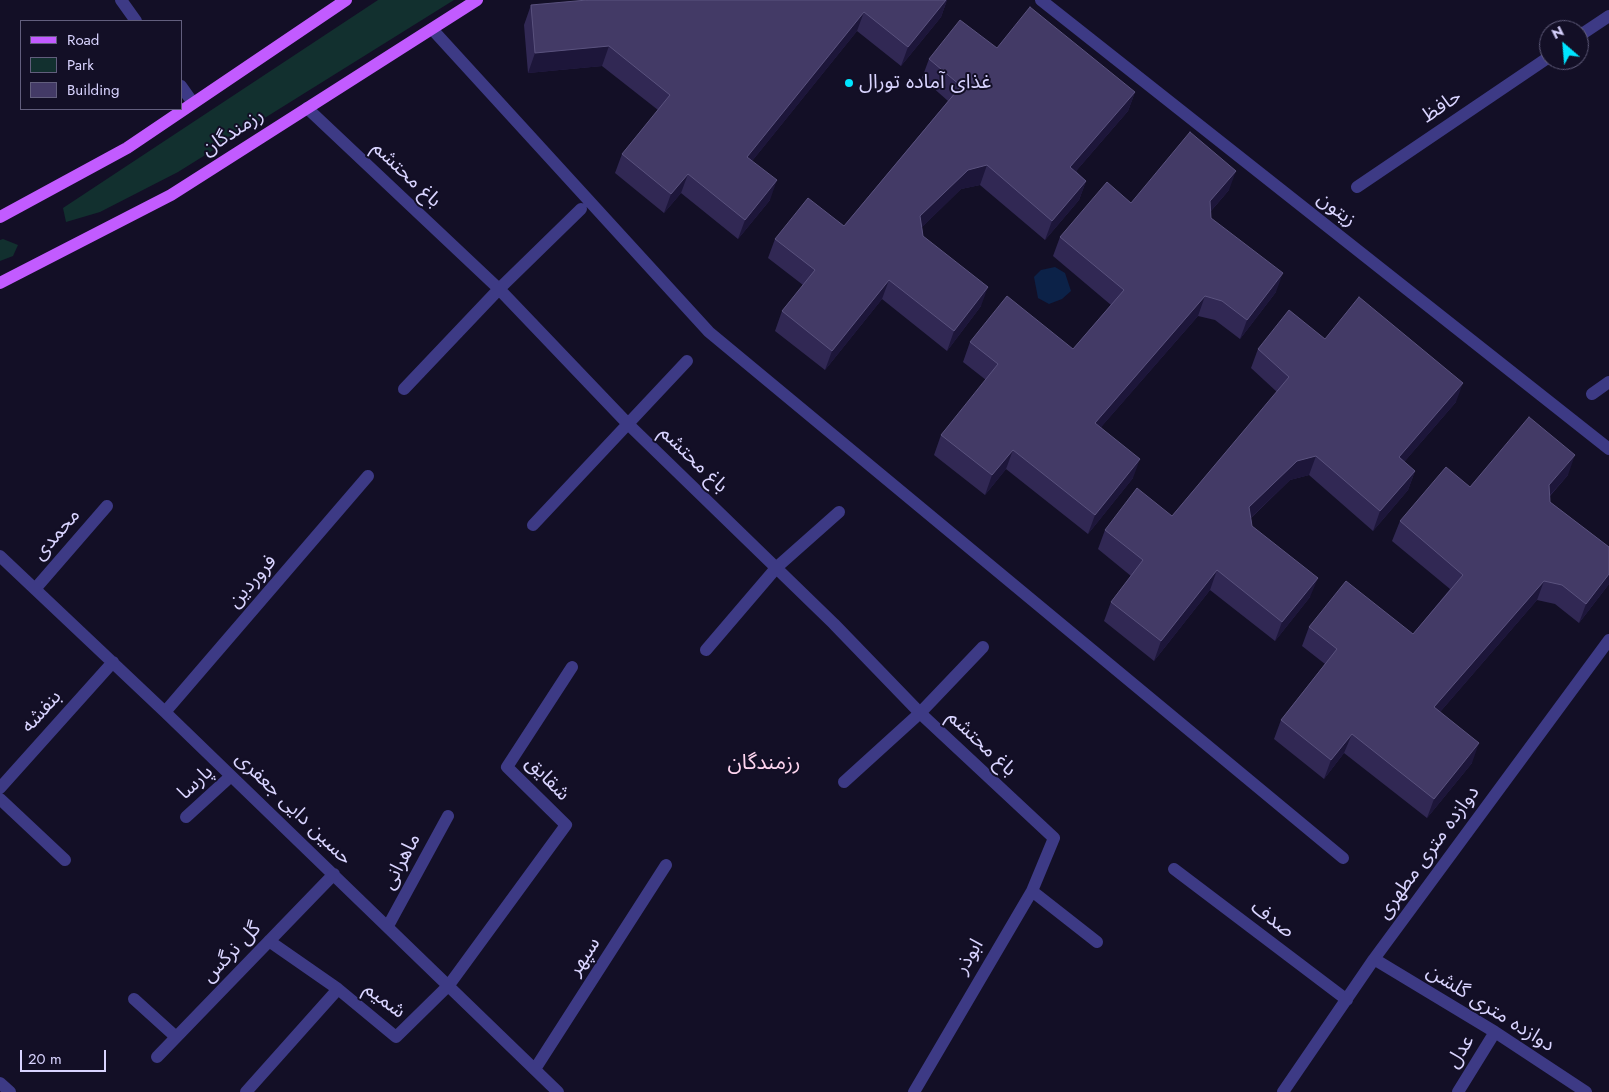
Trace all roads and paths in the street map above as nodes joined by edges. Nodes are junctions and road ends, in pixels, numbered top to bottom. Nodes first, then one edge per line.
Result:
1 (121, 0) edge
2 (346, 0) edge
3 (477, 0) edge
4 (1041, 0) edge
5 (1609, 16) edge
6 (135, 20) edge
7 (432, 29) junction
8 (1589, 29) edge
9 (1539, 64) edge
10 (182, 87) edge
11 (193, 103) junction
12 (308, 108) junction
13 (1357, 188) dead end
14 (581, 209) dead end
15 (0, 217) edge
16 (0, 282) edge
17 (499, 289) junction
18 (687, 361) dead end
19 (1609, 382) edge
20 (404, 389) dead end
21 (1592, 394) dead end
22 (628, 424) junction
23 (1609, 449) edge
24 (368, 476) dead end
25 (107, 506) dead end
26 (839, 512) dead end
27 (533, 526) dead end
28 (0, 556) edge
29 (777, 567) junction
30 (35, 589) junction
31 (1609, 640) edge
32 (983, 647) dead end
33 (706, 650) dead end
34 (113, 662) junction
35 (572, 667) dead end
36 (165, 712) junction
37 (920, 713) junction
38 (231, 776) junction
39 (844, 782) dead end
40 (0, 788) edge
41 (0, 799) edge
42 (448, 816) dead end
43 (186, 817) dead end
44 (1054, 838) joint
45 (1343, 858) dead end
46 (65, 860) dead end
47 (666, 865) dead end
48 (1174, 869) dead end
49 (334, 874) junction
50 (1032, 891) junction
51 (388, 926) junction
52 (269, 941) junction
53 (1097, 942) dead end
54 (1374, 959) junction
55 (448, 985) junction
56 (338, 989) junction
57 (134, 999) dead end
58 (1347, 1000) junction
59 (1495, 1032) junction
60 (176, 1037) junction
61 (156, 1057) dead end
62 (535, 1069) junction
63 (0, 1083) edge
64 (10, 1092) edge
65 (246, 1092) edge
66 (558, 1092) edge
67 (914, 1092) edge
68 (1283, 1092) edge
69 (1458, 1092) edge
70 (1586, 1092) edge

1 - 6 street
2 - 11 main road
3 - 7 main road, رزمندگان
4 - 23 street, زیتون
5 - 8 street
7 - 12 main road, رزمندگان
7 - 45 street
9 - 13 street, حافظ
10 - 11 street
11 - 15 main road
12 - 16 main road, رزمندگان
12 - 17 street, باغ محتشم
14 - 17 street
17 - 20 street
17 - 22 street, باغ محتشم
18 - 22 street
19 - 21 street
22 - 27 street
22 - 29 street, باغ محتشم
24 - 36 street, فروردین
25 - 30 street, محمدی
26 - 29 street
28 - 30 street, حسین دایی جعفری
29 - 33 street
29 - 37 street, باغ محتشم
30 - 34 street, حسین دایی جعفری
31 - 54 street, دوازده متری مطهری
32 - 37 street
34 - 36 street, حسین دایی جعفری
34 - 40 street, بنفشه
35 - 55 street, شقایق
36 - 38 street, حسین دایی جعفری
37 - 39 street
37 - 44 street, باغ محتشم
38 - 43 street, پارسا
38 - 49 street, حسین دایی جعفری
41 - 46 street
42 - 51 street, ماهرانی
44 - 50 street, ابوذر
47 - 62 street, سپهر
48 - 58 street, صدف
49 - 51 street, حسین دایی جعفری
49 - 52 street, گل نرگس
50 - 53 street
50 - 67 street, ابوذر
51 - 55 street, حسین دایی جعفری
52 - 56 street, شمیم
52 - 60 street, گل نرگس
54 - 58 street, دوازده متری مطهری
54 - 59 street, دوازده متری گلشن
55 - 56 street, شمیم
55 - 62 street, حسین دایی جعفری
56 - 65 street, شمیم
57 - 60 street
58 - 68 street, دوازده متری مطهری
59 - 69 street, عدل
59 - 70 street, دوازده متری گلشن
60 - 61 street, گل نرگس
62 - 66 street, حسین دایی جعفری
63 - 64 street

